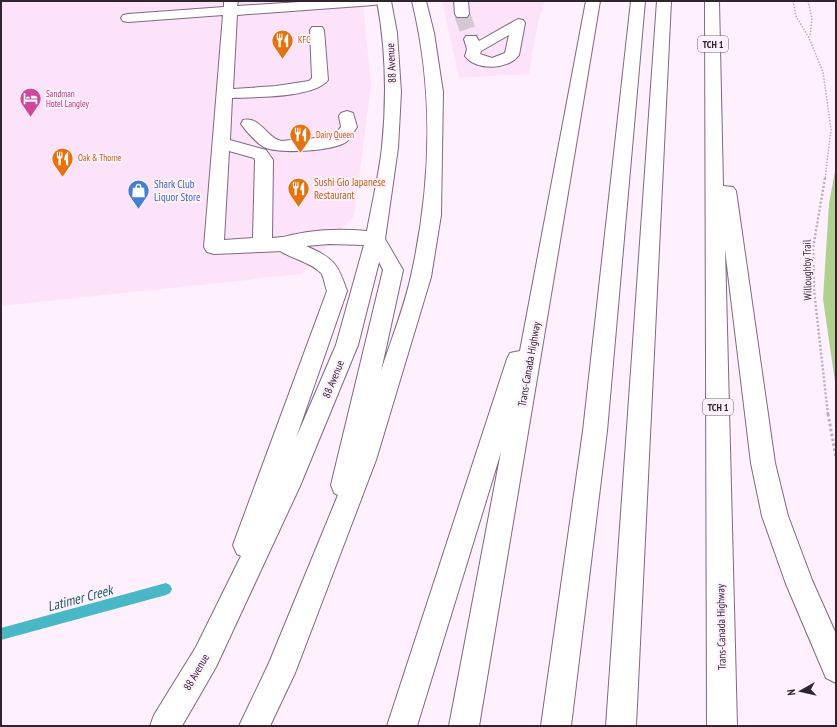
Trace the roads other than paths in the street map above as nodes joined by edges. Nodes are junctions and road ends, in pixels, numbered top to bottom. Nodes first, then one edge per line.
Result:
1 (374, 1) edge
2 (384, 1) edge
3 (420, 1) edge
4 (593, 1) edge
5 (638, 1) edge
6 (664, 1) edge
7 (712, 1) edge
8 (231, 6) edge
9 (128, 18) dead end
10 (317, 30) dead end
11 (714, 87) junction
12 (225, 94) junction
13 (347, 116) dead end
14 (249, 124) dead end
15 (222, 143) junction
16 (375, 239) junction
17 (283, 244) junction
18 (262, 246) junction
19 (545, 274) junction
20 (326, 557) junction
21 (206, 657) junction
22 (836, 668) edge
23 (165, 726) edge
24 (254, 726) edge
25 (402, 726) edge
26 (464, 726) edge
27 (556, 726) edge
28 (621, 726) edge
29 (722, 726) edge

1 - 8 main road
2 - 16 main road, 88 Avenue
3 - 20 main road
4 - 19 main road, Trans-Canada Highway
5 - 27 main road
6 - 28 main road
7 - 11 main road, Trans-Canada Highway / TCH 1
8 - 9 main road
8 - 12 main road
10 - 12 main road
11 - 22 main road
11 - 29 main road, Trans-Canada Highway / TCH 1
12 - 15 main road
13 - 14 main road
15 - 18 main road
15 - 18 main road
16 - 17 main road
16 - 20 main road
16 - 21 main road, 88 Avenue
17 - 18 main road
17 - 21 main road
19 - 25 main road
19 - 26 main road, Trans-Canada Highway
20 - 24 main road
21 - 23 main road, 88 Avenue

